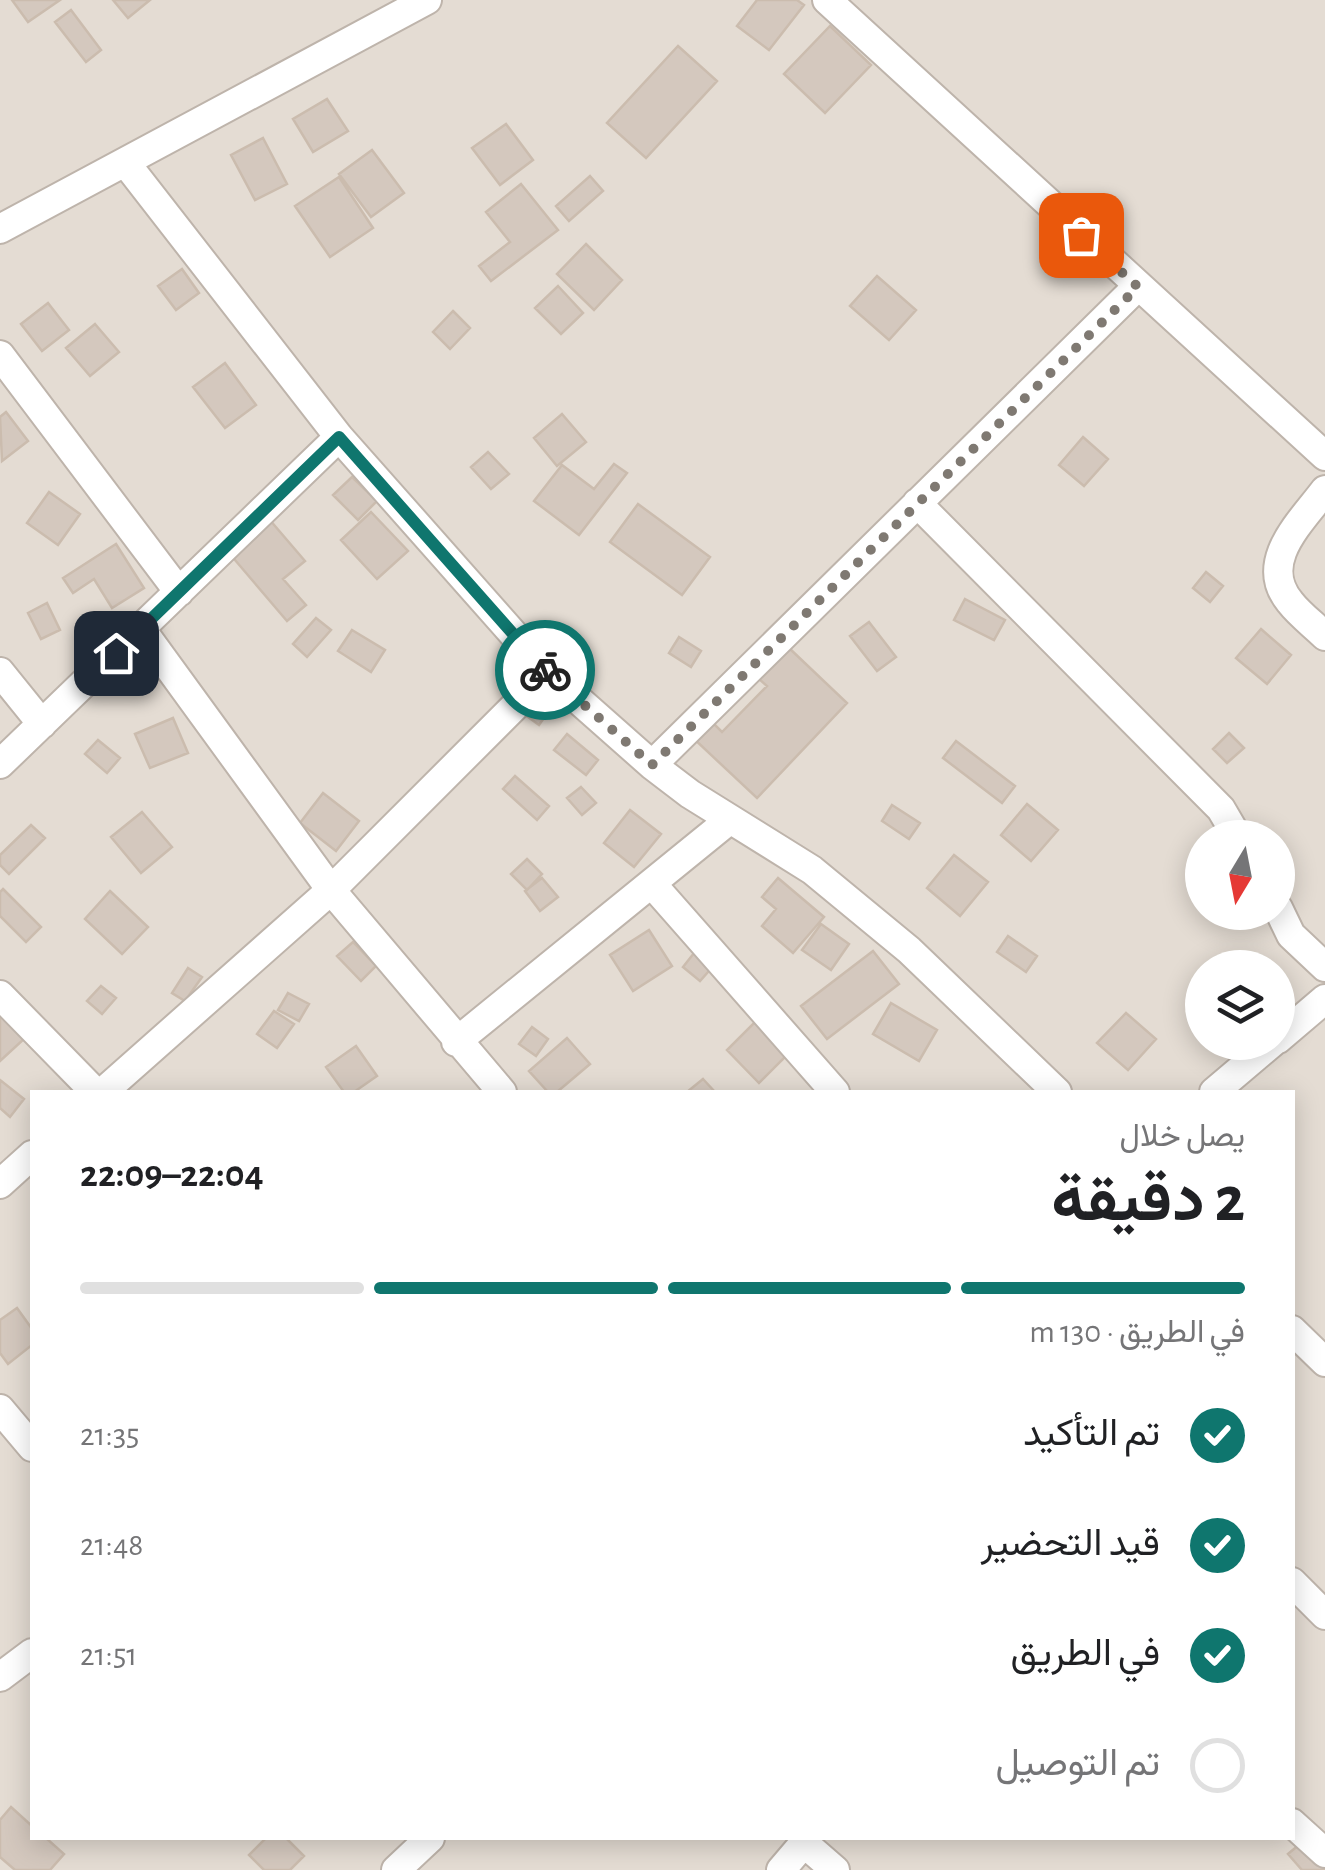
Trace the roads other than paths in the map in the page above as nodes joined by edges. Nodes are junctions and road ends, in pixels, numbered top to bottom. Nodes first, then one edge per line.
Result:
1 (827, 0) edge
2 (419, 2) edge
3 (125, 162) junction
4 (0, 229) edge
5 (1138, 287) junction
6 (0, 355) edge
7 (339, 437) junction
8 (1325, 456) edge
9 (1325, 490) edge
10 (917, 503) junction
11 (179, 592) junction
12 (141, 629) junction
13 (1325, 636) edge
14 (0, 672) edge
15 (548, 673) junction
16 (42, 724) junction
17 (0, 764) edge
18 (652, 765) junction
19 (728, 820) junction
20 (1228, 820) edge
21 (652, 884) junction
22 (332, 890) junction
23 (1289, 930) edge
24 (1325, 968) edge
25 (0, 995) edge
26 (1325, 999) edge
27 (1295, 1024) edge
28 (456, 1042) junction
29 (1252, 1060) edge
30 (93, 1090) edge
31 (105, 1090) edge
32 (500, 1090) edge
33 (833, 1090) edge
34 (1054, 1090) edge
35 (1216, 1090) edge
36 (30, 1158) edge
37 (0, 1184) edge
38 (1295, 1333) edge
39 (1325, 1362) edge
40 (0, 1409) edge
41 (30, 1445) edge
42 (1295, 1585) edge
43 (1325, 1615) edge
44 (30, 1654) edge
45 (0, 1677) edge
46 (1295, 1826) edge
47 (804, 1840) edge
48 (1325, 1853) edge
49 (782, 1870) edge
50 (835, 1870) edge

1 - 5 street
2 - 3 street
3 - 4 street
3 - 7 street
5 - 8 street
5 - 10 street
6 - 11 street
7 - 11 street
7 - 15 street
9 - 13 street
10 - 18 street
10 - 20 street
11 - 12 street
12 - 16 street
12 - 22 street
14 - 16 street
15 - 18 street
15 - 22 street
16 - 17 street
18 - 19 street
19 - 21 street
19 - 34 street
21 - 28 street
21 - 33 street
22 - 28 street
22 - 31 street
23 - 24 street
25 - 30 street
26 - 27 street
28 - 32 street
29 - 35 street
36 - 37 street
38 - 39 street
40 - 41 street
42 - 43 street
44 - 45 street
46 - 48 street
47 - 49 street
47 - 50 street

